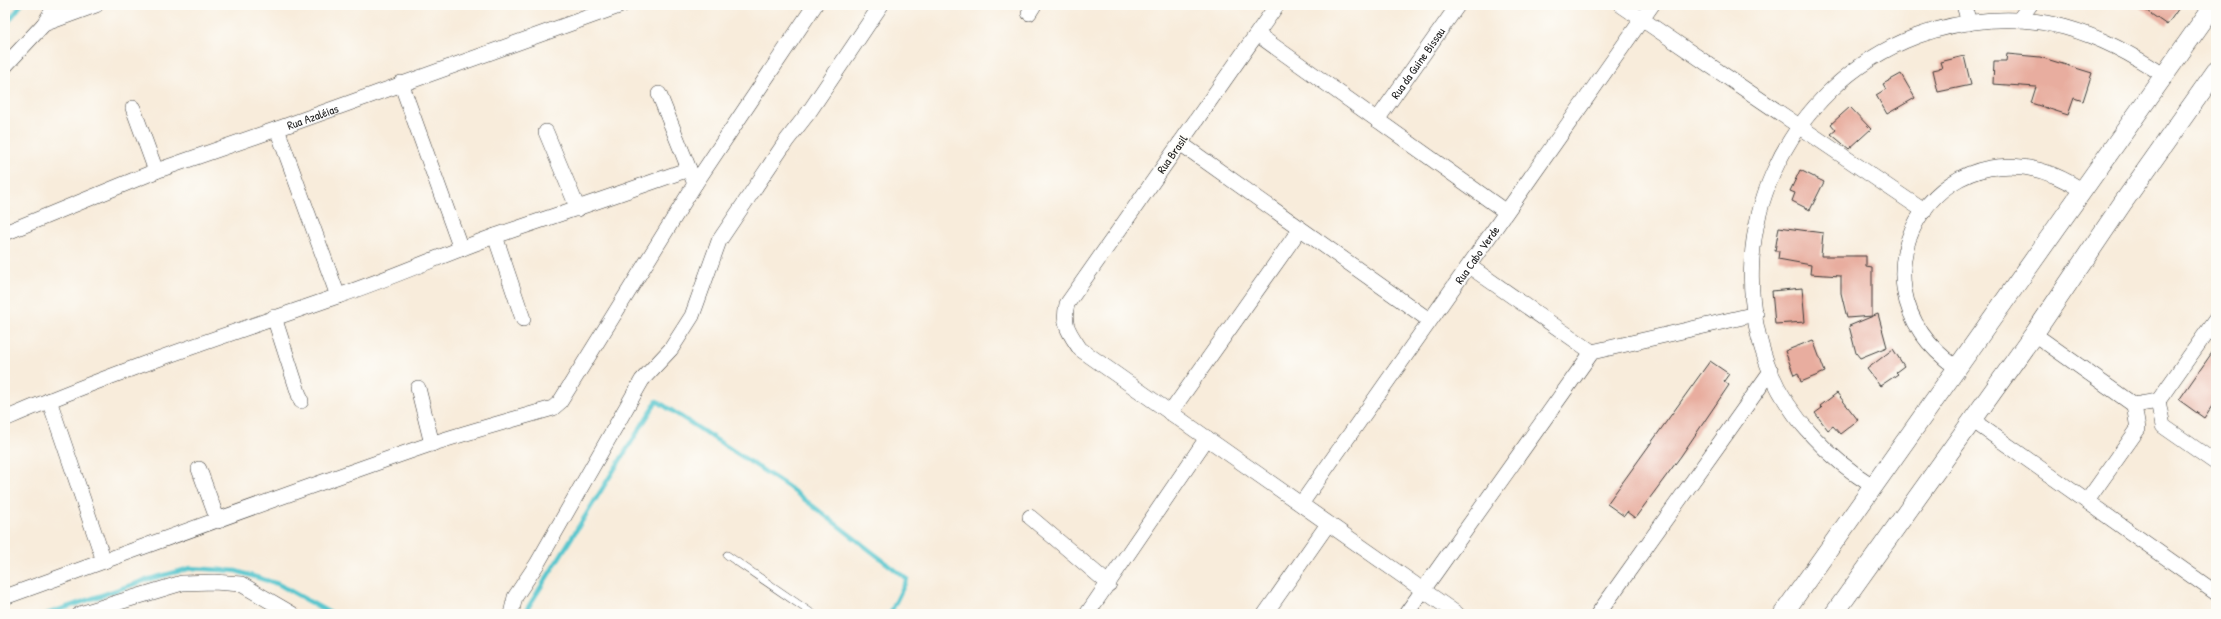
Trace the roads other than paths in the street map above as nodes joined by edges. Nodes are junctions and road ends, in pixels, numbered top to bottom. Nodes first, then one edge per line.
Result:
1 (56, 5) edge
2 (96, 5) edge
3 (815, 5) edge
4 (881, 5) edge
5 (1277, 5) edge
6 (1458, 5) edge
7 (1621, 5) edge
8 (1652, 5) edge
9 (1964, 5) edge
10 (2030, 5) edge
11 (2214, 5) edge
12 (613, 7) edge
13 (1642, 19) junction
14 (2019, 20) junction
15 (1969, 23) junction
16 (44, 24) junction
17 (1257, 34) junction
18 (5, 66) edge
19 (2216, 71) edge
20 (2165, 76) junction
21 (401, 83) junction
22 (660, 94) dead end
23 (133, 108) dead end
24 (1377, 120) junction
25 (1799, 126) junction
26 (277, 129) junction
27 (546, 132) dead end
28 (1180, 143) junction
29 (689, 169) junction
30 (156, 170) junction
31 (695, 184) junction
32 (2083, 191) junction
33 (578, 209) junction
34 (1924, 210) junction
35 (1506, 212) junction
36 (1300, 229) junction
37 (5, 233) edge
38 (495, 236) junction
39 (461, 250) junction
40 (1469, 266) junction
41 (338, 296) junction
42 (1756, 314) junction
43 (274, 317) junction
44 (523, 319) dead end
45 (2216, 319) edge
46 (1429, 320) junction
47 (2034, 334) junction
48 (1592, 352) junction
49 (1957, 368) junction
50 (1770, 371) junction
51 (418, 388) dead end
52 (49, 400) junction
53 (301, 400) dead end
54 (2158, 401) junction
55 (2134, 405) junction
56 (1170, 413) junction
57 (5, 419) edge
58 (1972, 420) junction
59 (2163, 426) junction
60 (2138, 429) junction
61 (1207, 438) junction
62 (432, 444) junction
63 (2216, 462) edge
64 (199, 470) dead end
65 (1874, 487) junction
66 (2087, 501) junction
67 (1301, 504) junction
68 (1030, 518) dead end
69 (218, 521) junction
70 (1328, 524) junction
71 (727, 555) dead end
72 (104, 561) junction
73 (1109, 584) junction
74 (1423, 590) junction
75 (2216, 593) edge
76 (5, 597) edge
77 (80, 614) edge
78 (292, 614) edge
79 (511, 614) edge
80 (812, 614) edge
81 (1087, 614) edge
82 (1265, 614) edge
83 (1406, 614) edge
84 (1457, 614) edge
85 (1598, 614) edge
86 (1783, 614) edge
87 (1834, 614) edge

1 - 16 street
2 - 16 street
3 - 31 street
4 - 79 street
5 - 17 street, Rua Brasil
6 - 24 street, Rua da Guine Bissau
7 - 13 street
8 - 13 street, Rua Cabo Verde
9 - 15 street
10 - 14 street
11 - 20 street
12 - 21 street, Rua Azaléias
13 - 25 street
13 - 35 street, Rua Cabo Verde
14 - 15 street
14 - 20 street
15 - 25 street
16 - 18 street
17 - 24 street
17 - 28 street, Rua Brasil
19 - 47 street
20 - 32 street
21 - 26 street, Rua Azaléias
21 - 39 street
22 - 29 street
23 - 30 street
24 - 35 street
25 - 34 street
25 - 42 street
26 - 30 street, Rua Azaléias
26 - 41 street
27 - 33 street
28 - 36 street
28 - 56 street, Rua Brasil
29 - 31 street
29 - 33 street
30 - 37 street, Rua Azaléias
31 - 62 street
32 - 34 street
32 - 49 street
33 - 38 street
34 - 49 street
35 - 40 street, Rua Cabo Verde
36 - 46 street
36 - 56 street
38 - 39 street
38 - 44 street
39 - 41 street
40 - 46 street, Rua Cabo Verde
40 - 48 street
41 - 43 street
42 - 48 street
42 - 50 street
43 - 52 street
43 - 53 street
45 - 54 street
46 - 67 street, Rua Cabo Verde
47 - 55 street
47 - 58 street
48 - 74 street
49 - 65 street
50 - 65 street
50 - 85 street
51 - 62 street
52 - 57 street
52 - 72 street
54 - 55 street
54 - 59 street
55 - 60 street
56 - 61 street
58 - 66 street
58 - 87 street
59 - 60 street
59 - 63 street
60 - 66 street
61 - 67 street
61 - 73 street
62 - 69 street
64 - 69 street
65 - 86 street
66 - 75 street
67 - 70 street
68 - 73 street
69 - 72 street
70 - 74 street
70 - 82 street
71 - 80 lane
72 - 76 street
73 - 81 street
74 - 83 street
74 - 84 street
77 - 78 street

